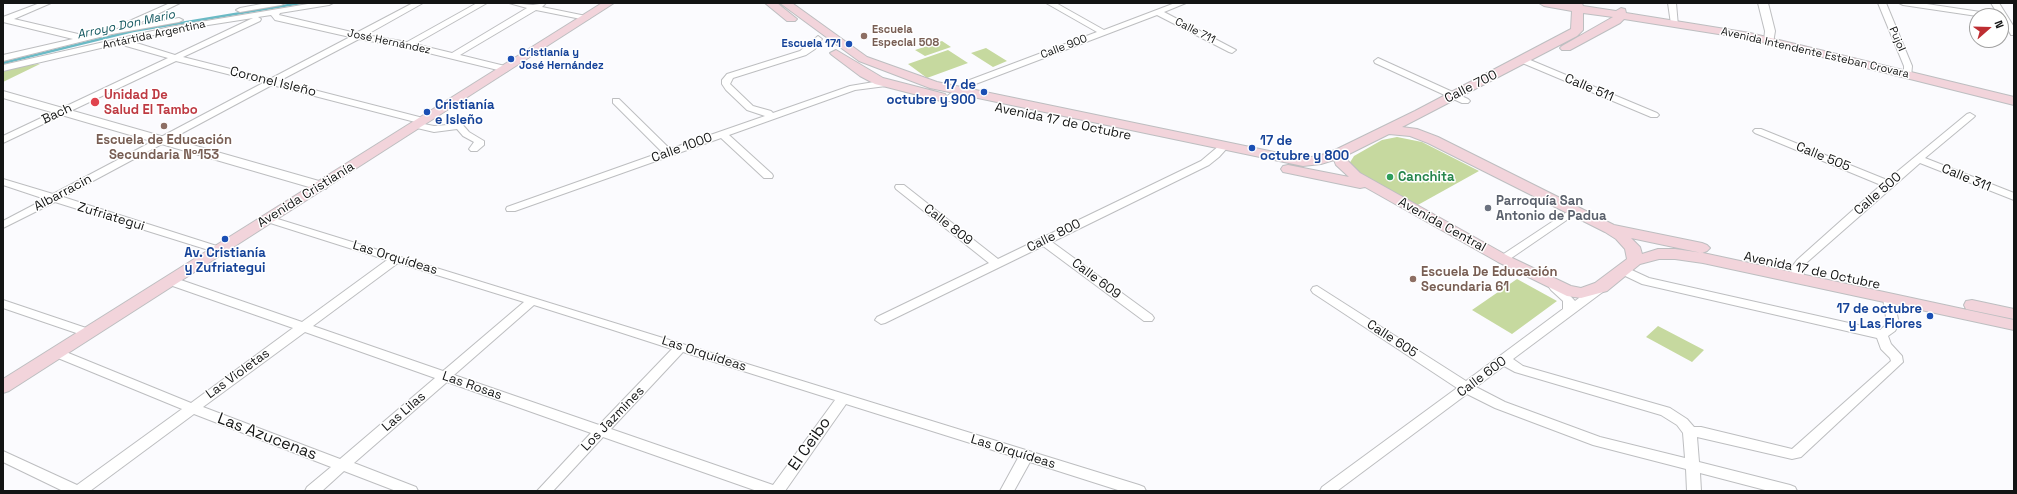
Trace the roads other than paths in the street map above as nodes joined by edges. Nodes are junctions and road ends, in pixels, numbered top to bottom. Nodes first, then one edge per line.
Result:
1 (47, 3) edge
2 (176, 3) edge
3 (280, 3) edge
4 (329, 3) edge
5 (419, 3) edge
6 (483, 3) edge
7 (513, 3) edge
8 (542, 3) edge
9 (609, 3) edge
10 (770, 3) edge
11 (785, 3) edge
12 (1050, 3) edge
13 (1182, 3) edge
14 (1544, 3) edge
15 (1672, 3) edge
16 (1763, 3) edge
17 (1882, 3) edge
18 (1903, 3) edge
19 (1575, 5) edge
20 (534, 8) junction
21 (276, 12) junction
22 (1157, 12) junction
23 (1969, 12) edge
24 (1621, 13) junction
25 (263, 14) junction
26 (586, 18) junction
27 (4, 20) edge
28 (1674, 22) junction
29 (1102, 32) junction
30 (109, 33) junction
31 (358, 36) junction
32 (818, 39) junction
33 (1770, 39) junction
34 (79, 40) junction
35 (125, 42) junction
36 (408, 45) junction
37 (1232, 50) dead end
38 (453, 56) junction
39 (3, 58) edge
40 (176, 58) junction
41 (863, 59) junction
42 (1378, 61) dead end
43 (1529, 63) junction
44 (851, 64) junction
45 (3, 68) edge
46 (506, 69) junction
47 (864, 73) junction
48 (1908, 73) junction
49 (272, 82) junction
50 (886, 84) junction
51 (853, 88) junction
52 (959, 90) junction
53 (3, 94) edge
54 (2014, 97) edge
55 (1460, 98) junction
56 (949, 99) junction
57 (616, 101) dead end
58 (2014, 101) edge
59 (64, 111) junction
60 (1654, 115) dead end
61 (771, 116) junction
62 (1970, 116) dead end
63 (421, 123) junction
64 (1388, 130) junction
65 (1758, 131) dead end
66 (722, 134) junction
67 (3, 140) edge
68 (163, 140) junction
69 (1433, 140) junction
70 (474, 149) dead end
71 (1219, 151) junction
72 (668, 153) junction
73 (1340, 153) junction
74 (1919, 159) junction
75 (768, 176) dead end
76 (3, 182) edge
77 (1888, 184) junction
78 (321, 186) junction
79 (900, 187) dead end
80 (1378, 189) junction
81 (2014, 197) edge
82 (52, 198) junction
83 (511, 209) dead end
84 (1573, 211) junction
85 (268, 219) junction
86 (3, 225) edge
87 (1610, 228) junction
88 (1044, 241) junction
89 (219, 250) junction
90 (397, 258) junction
91 (1503, 259) junction
92 (996, 263) junction
93 (1629, 266) junction
94 (1798, 273) junction
95 (171, 281) junction
96 (1554, 286) junction
97 (1600, 287) junction
98 (1317, 290) dead end
99 (1889, 298) junction
100 (532, 301) junction
101 (3, 304) edge
102 (1569, 312) junction
103 (2014, 314) edge
104 (1148, 318) dead end
105 (881, 320) dead end
106 (2014, 325) edge
107 (302, 327) junction
108 (88, 333) junction
109 (1882, 335) junction
110 (681, 347) junction
111 (57, 353) junction
112 (1504, 360) junction
113 (444, 376) junction
114 (3, 387) edge
115 (1467, 388) junction
116 (843, 398) junction
117 (191, 408) junction
118 (602, 431) junction
119 (1690, 432) junction
120 (3, 456) edge
121 (1026, 456) junction
122 (343, 465) junction
123 (1691, 466) junction
124 (76, 491) edge
125 (80, 491) edge
126 (312, 491) edge
127 (411, 491) edge
128 (544, 491) edge
129 (773, 491) edge
130 (777, 491) edge
131 (1007, 491) edge
132 (1139, 491) edge
133 (1327, 491) edge
134 (1694, 491) edge
135 (1790, 491) edge

1 - 27 street
2 - 30 street
3 - 30 street, Antártida Argentina
4 - 21 street, Antártida Argentina
5 - 31 street, Albarracin
6 - 36 street
7 - 20 street
8 - 20 street
9 - 26 main road, Avenida Cristianía
10 - 32 main road, Avenida 17 de Octubre
11 - 41 main road, Avenida 17 de Octubre
12 - 29 street
13 - 22 street, Calle 900
14 - 19 main road, Avenida Intendente Esteban Crovara
15 - 28 street
16 - 33 street
17 - 48 street, Pujol
18 - 23 street
19 - 24 main road, Avenida Intendente Esteban Crovara
19 - 43 main road, Calle 700
20 - 26 street
20 - 38 street
21 - 25 street, Antártida Argentina
21 - 31 street, José Hernández
22 - 29 street, Calle 900
22 - 37 street, Calle 711
24 - 28 main road, Avenida Intendente Esteban Crovara
24 - 43 main road, Calle 700
25 - 35 street, Antártida Argentina
25 - 40 street, Bach
26 - 46 main road, Avenida Cristianía
27 - 34 street
28 - 33 main road, Avenida Intendente Esteban Crovara
29 - 52 street, Calle 900
30 - 34 street, Antártida Argentina
31 - 36 street, José Hernández
31 - 49 street, Albarracin
32 - 44 main road, Avenida 17 de Octubre
32 - 61 street
33 - 48 main road, Avenida Intendente Esteban Crovara
34 - 39 street, Antártida Argentina
35 - 40 street, Coronel Isleño
35 - 45 street, Antártida Argentina
36 - 38 street, José Hernández
38 - 46 street, José Hernández
40 - 49 street, Coronel Isleño
40 - 59 street, Bach
41 - 44 street
41 - 52 main road, Avenida 17 de Octubre
42 - 55 street
43 - 55 main road, Calle 700
43 - 60 street, Calle 511
44 - 47 main road, Avenida 17 de Octubre
46 - 63 main road, Avenida Cristianía
47 - 50 main road, Avenida 17 de Octubre
47 - 51 street
48 - 54 main road, Avenida Intendente Esteban Crovara
48 - 58 main road, Avenida Intendente Esteban Crovara
49 - 63 street, Coronel Isleño
49 - 68 street, Albarracin
50 - 51 street, Calle 1000
50 - 56 main road, Avenida 17 de Octubre
51 - 61 street, Calle 1000
52 - 56 street, Calle 900
52 - 71 main road, Avenida 17 de Octubre
53 - 59 street
55 - 64 main road, Calle 700
55 - 69 main road, Calle 700
56 - 71 main road, Avenida 17 de Octubre
57 - 72 street
59 - 67 street, Bach
59 - 68 street
61 - 66 street, Calle 1000
62 - 74 street, Calle 500
63 - 70 street, Coronel Isleño
63 - 78 main road, Avenida Cristianía
64 - 69 main road
64 - 73 main road, Calle 700
65 - 77 street, Calle 505
66 - 72 street, Calle 1000
66 - 75 street
68 - 78 street
68 - 82 street, Albarracin
69 - 84 main road
71 - 73 main road, Avenida 17 de Octubre
71 - 80 main road, Avenida 17 de Octubre
71 - 88 street, Calle 800
72 - 83 street, Calle 1000
73 - 80 main road, Avenida Central
74 - 77 street, Calle 500
74 - 81 street, Calle 311
76 - 82 street, Zufriategui
77 - 94 street, Calle 500
78 - 85 main road, Avenida Cristianía
79 - 92 street, Calle 809
80 - 91 main road, Avenida Central
82 - 86 street, Albarracin
82 - 89 street, Zufriategui
84 - 87 main road
84 - 91 street
85 - 89 main road, Avenida Cristianía
85 - 90 street, Las Orquídeas
87 - 93 main road
87 - 94 main road, Avenida 17 de Octubre
88 - 92 street, Calle 800
88 - 104 street, Calle 609
89 - 95 main road, Avenida Cristianía
90 - 100 street, Las Orquídeas
90 - 107 street, Las Violetas
91 - 96 main road, Avenida Central
92 - 105 street, Calle 800
93 - 94 main road, Avenida 17 de Octubre
93 - 97 main road, Calle 600
93 - 109 street
94 - 99 main road, Avenida 17 de Octubre
94 - 103 main road, Avenida 17 de Octubre
95 - 107 street, Las Rosas
95 - 108 main road, Avenida Cristianía
96 - 97 main road, Avenida Central
96 - 102 street
97 - 102 street, Calle 600
98 - 115 street, Calle 605
99 - 106 main road, Avenida 17 de Octubre
99 - 109 street
100 - 110 street, Las Orquídeas
100 - 113 street, Las Lilas
101 - 108 street
102 - 112 street, Calle 600
107 - 113 street, Las Rosas
107 - 117 street, Las Violetas
108 - 111 main road, Avenida Cristianía
109 - 119 street
110 - 116 street, Las Orquídeas
110 - 118 street, Los Jazmines
111 - 114 main road, Avenida Cristianía
111 - 117 street, Las Azucenas
112 - 115 street, Calle 600
112 - 119 street
113 - 118 street, Las Rosas
113 - 122 street, Las Lilas
115 - 123 street, Calle 605
115 - 133 street, Calle 600
116 - 121 street, Las Orquídeas
116 - 130 street, El Ceibo
117 - 122 street, Las Azucenas
117 - 125 street, Las Violetas
118 - 128 street, Los Jazmines
118 - 129 street, Las Rosas
119 - 123 street
120 - 124 street
121 - 131 street
121 - 132 street, Las Orquídeas
122 - 126 street, Las Lilas
122 - 127 street, Las Azucenas
123 - 134 street
123 - 135 street, Calle 605

